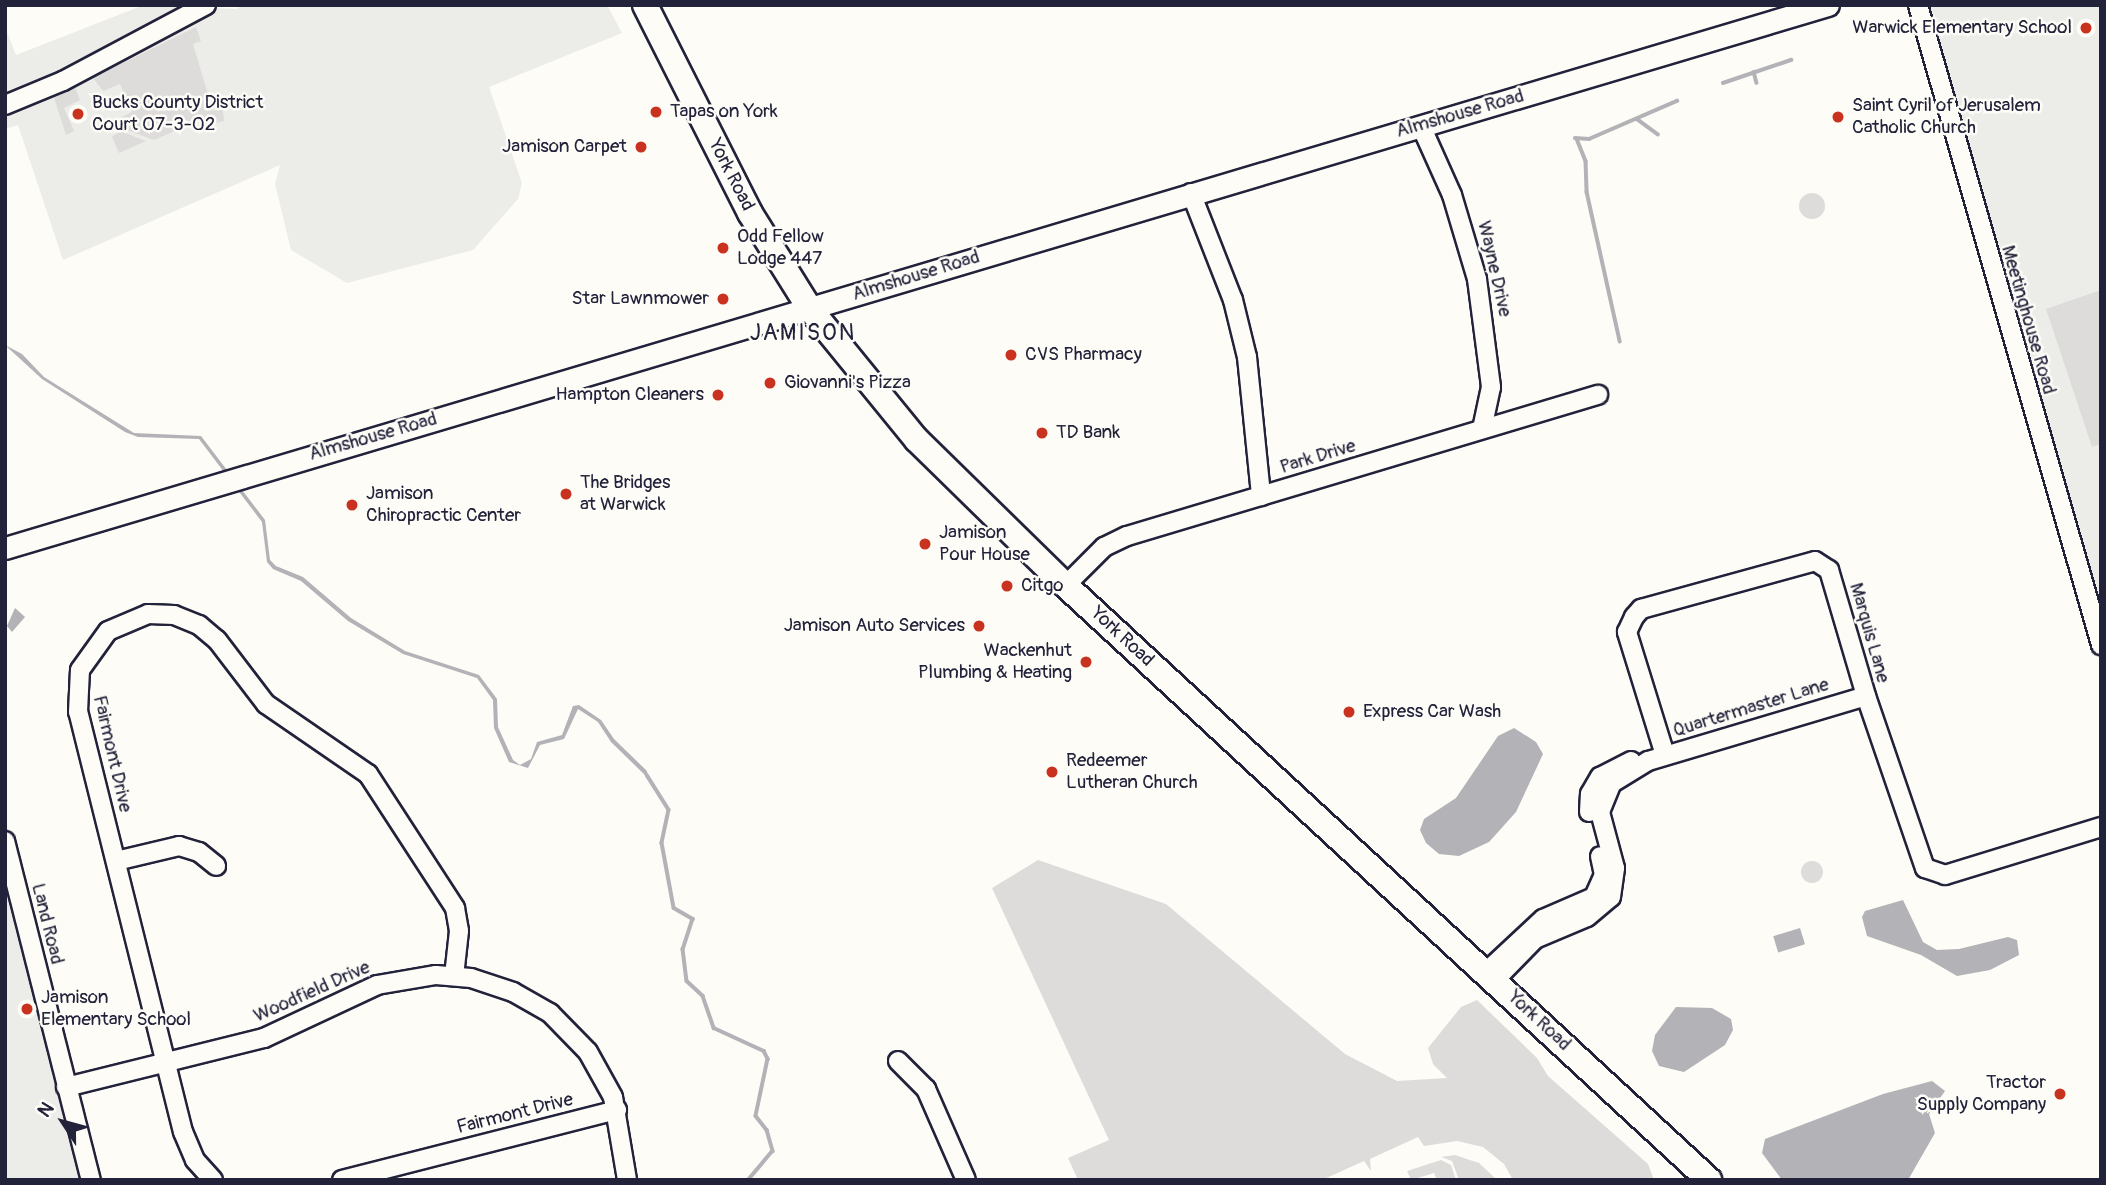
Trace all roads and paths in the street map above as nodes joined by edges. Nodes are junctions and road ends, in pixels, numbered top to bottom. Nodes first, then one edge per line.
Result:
1 (206, 5) edge
2 (645, 5) edge
3 (1828, 5) edge
4 (1918, 5) edge
5 (5, 105) edge
6 (1421, 126) junction
7 (1191, 193) junction
8 (810, 309) junction
9 (1598, 395) dead end
10 (1482, 429) junction
11 (1261, 496) junction
12 (5, 548) edge
13 (1066, 585) junction
14 (2095, 609) edge
15 (2101, 645) edge
16 (1866, 696) junction
17 (1656, 758) junction
18 (2101, 827) edge
19 (5, 841) edge
20 (116, 861) junction
21 (216, 866) dead end
22 (454, 976) junction
23 (1490, 976) junction
24 (898, 1060) dead end
25 (166, 1063) junction
26 (66, 1087) junction
27 (617, 1110) junction
28 (91, 1180) edge
29 (213, 1180) edge
30 (342, 1180) edge
31 (627, 1180) edge
32 (966, 1180) edge
33 (1709, 1180) edge

1 - 5 street
2 - 8 highway, York Road
3 - 6 main road, Almshouse Road
4 - 14 street, Meetinghouse Road
6 - 7 main road, Almshouse Road
6 - 10 street, Wayne Drive
7 - 8 main road, Almshouse Road
7 - 11 street
8 - 12 main road, Almshouse Road
8 - 13 highway, York Road
9 - 10 street, Park Drive
10 - 11 street, Park Drive
11 - 13 street, Park Drive
13 - 23 highway, York Road
14 - 15 street, Meetinghouse Road
16 - 17 street, Quartermaster Lane
16 - 17 street, Marquis Lane
16 - 18 street, Marquis Lane
17 - 23 street, Quartermaster Lane
19 - 26 street, Land Road
20 - 21 street
20 - 22 street, Fairmont Drive
20 - 25 street, Fairmont Drive
22 - 25 street, Woodfield Drive
22 - 27 street, Woodfield Drive
23 - 33 highway, York Road
24 - 32 street
25 - 26 street, Woodfield Drive
25 - 29 street, Fairmont Drive
26 - 28 street, Land Road
27 - 30 street, Fairmont Drive
27 - 31 street, Woodfield Drive

